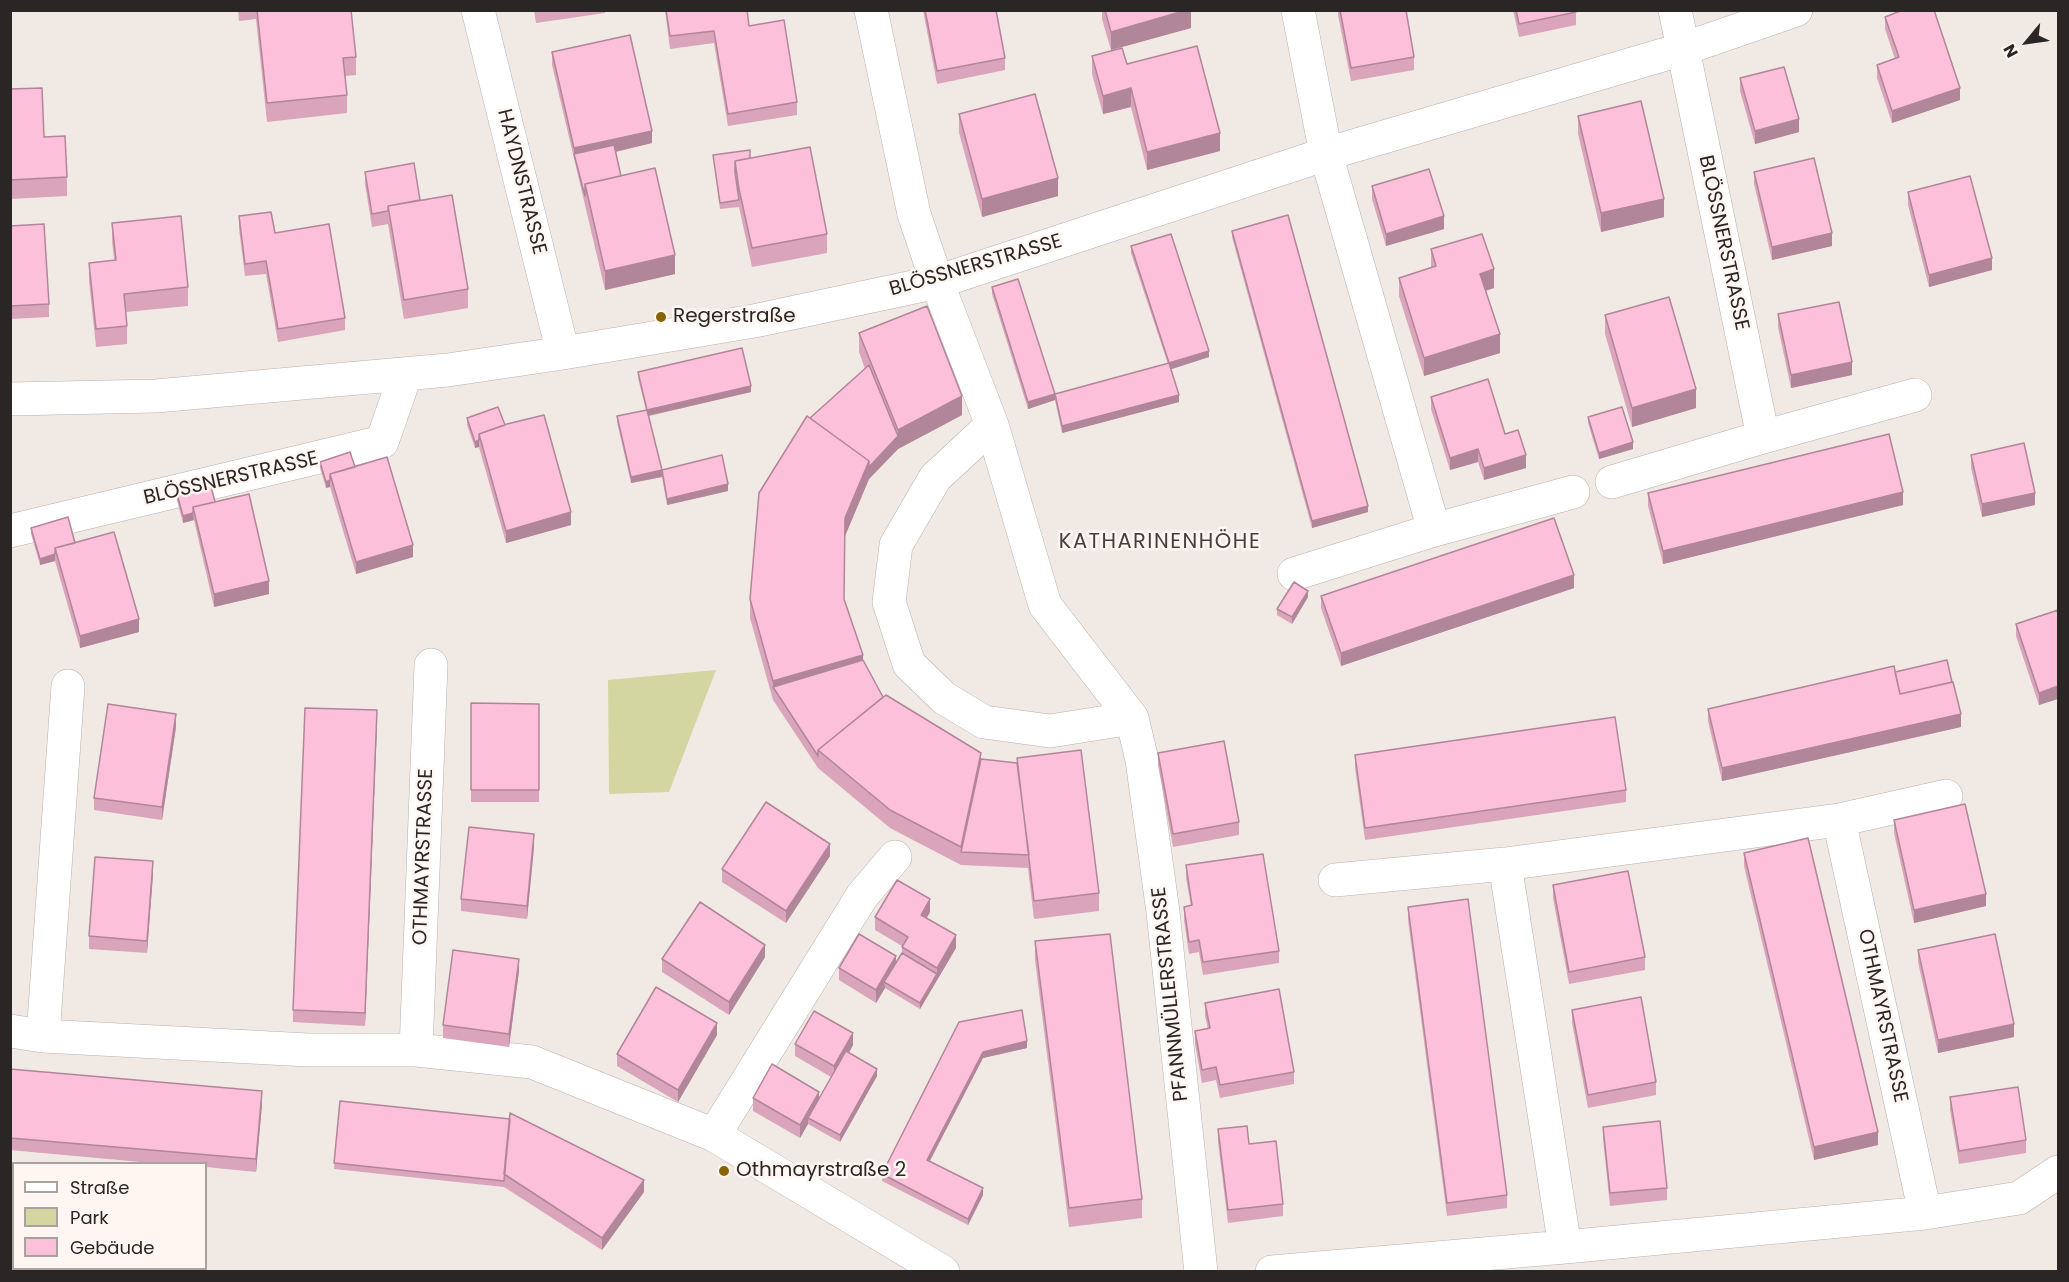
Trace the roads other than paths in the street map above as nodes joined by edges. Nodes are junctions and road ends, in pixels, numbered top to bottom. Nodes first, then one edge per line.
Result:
1 (478, 10) edge
2 (871, 10) edge
3 (1298, 10) edge
4 (1676, 10) edge
5 (1796, 10) edge
6 (1683, 49) junction
7 (1326, 154) junction
8 (937, 282) junction
9 (563, 353) junction
10 (405, 375) junction
11 (1915, 395) dead end
12 (10, 399) edge
13 (992, 425) junction
14 (1763, 437) junction
15 (1612, 482) dead end
16 (1573, 492) dead end
17 (1434, 530) junction
18 (10, 531) edge
19 (1294, 574) dead end
20 (431, 665) dead end
21 (68, 686) dead end
22 (1132, 718) junction
23 (1946, 796) dead end
24 (1839, 820) junction
25 (895, 857) dead end
26 (1505, 864) junction
27 (1335, 880) dead end
28 (10, 1031) edge
29 (43, 1036) junction
30 (416, 1050) junction
31 (714, 1135) junction
32 (2058, 1172) edge
33 (1925, 1213) junction
34 (1565, 1247) junction
35 (943, 1272) edge
36 (1201, 1272) edge
37 (1272, 1272) edge

1 - 9 street, HAYDNSTRASSE
2 - 8 street
3 - 7 street
4 - 6 street
5 - 6 street, BLÖSSNERSTRASSE
6 - 7 street, BLÖSSNERSTRASSE
6 - 14 street, BLÖSSNERSTRASSE
7 - 8 street, BLÖSSNERSTRASSE
7 - 17 street
8 - 9 street, BLÖSSNERSTRASSE
8 - 13 street, PFANNMÜLLERSTRASSE
9 - 10 street, BLÖSSNERSTRASSE
10 - 12 street, BLÖSSNERSTRASSE
10 - 18 street, BLÖSSNERSTRASSE
11 - 14 street
13 - 22 street, PFANNMÜLLERSTRASSE
13 - 22 street
14 - 15 street
16 - 17 street
17 - 19 street
20 - 30 street, OTHMAYRSTRASSE
21 - 29 street
22 - 36 street, PFANNMÜLLERSTRASSE
23 - 24 street
24 - 26 street
24 - 33 street, OTHMAYRSTRASSE
25 - 31 street
26 - 27 street
26 - 34 street
28 - 29 street
29 - 30 street
30 - 31 street
31 - 35 street
32 - 33 street
33 - 34 street
34 - 37 street

